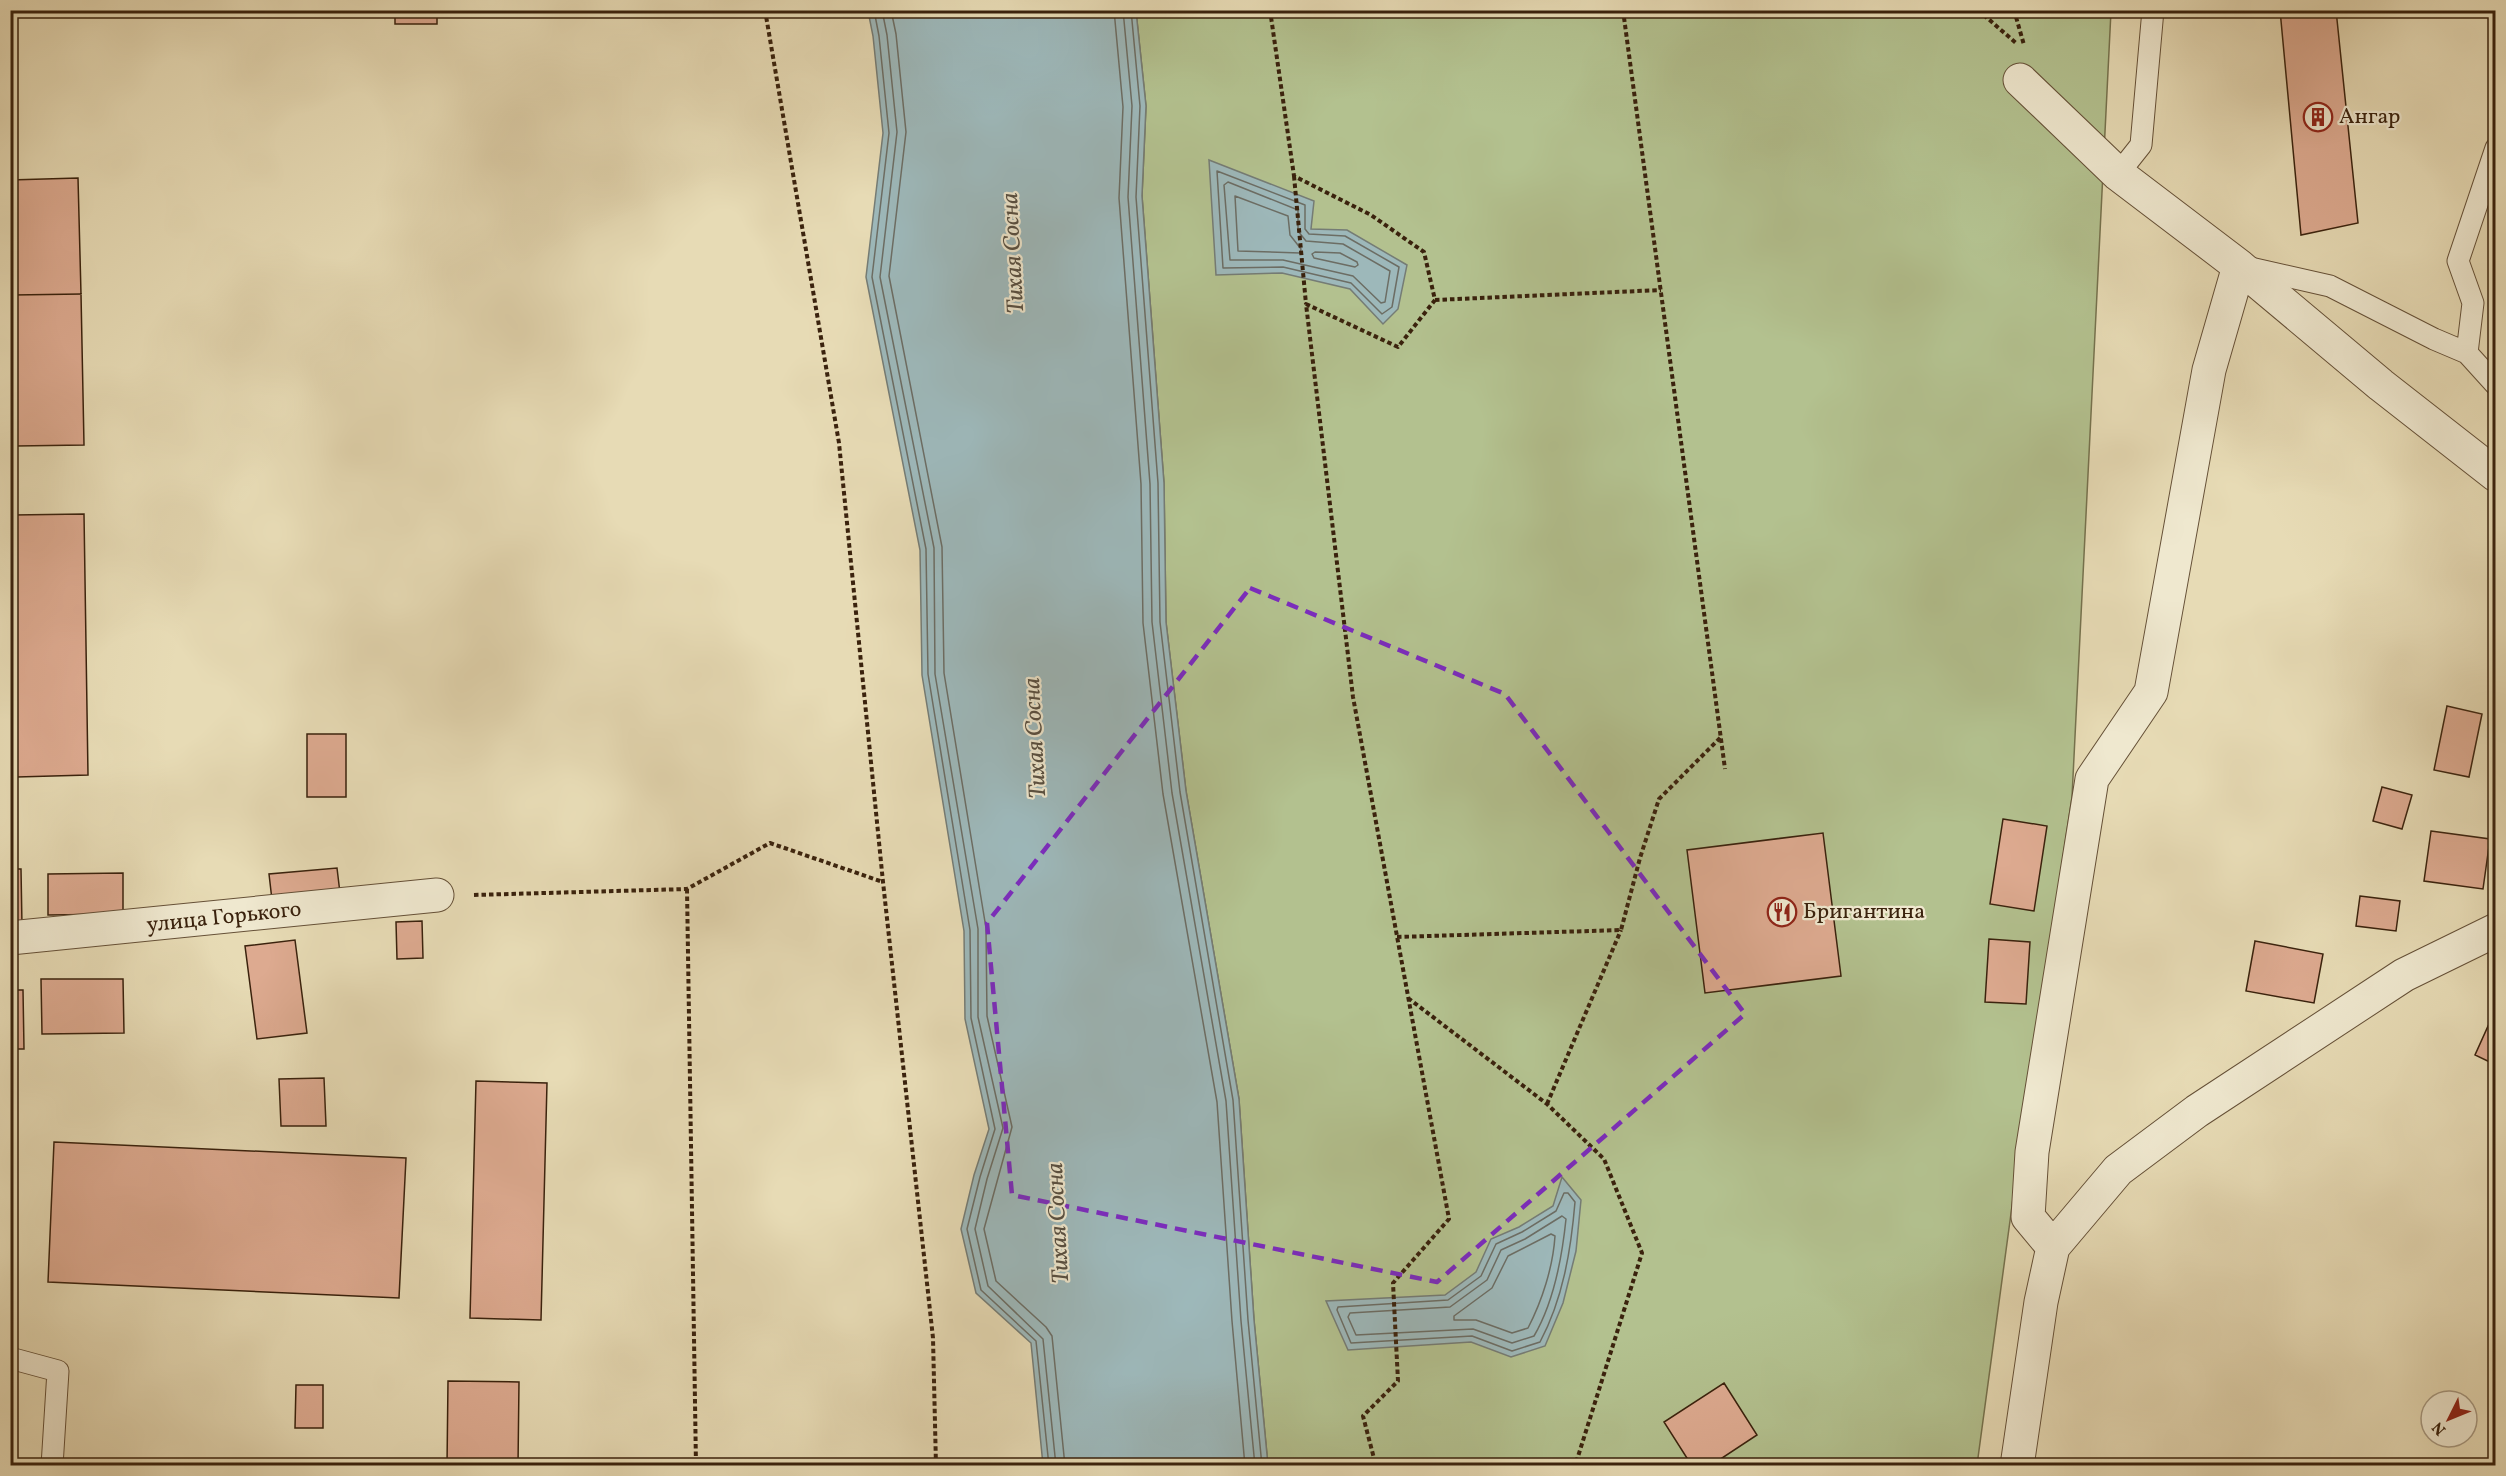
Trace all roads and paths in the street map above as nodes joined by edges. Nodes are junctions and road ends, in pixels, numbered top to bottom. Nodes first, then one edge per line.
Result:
1 (765, 10) edge
2 (1270, 10) edge
3 (1623, 10) edge
4 (2014, 10) edge
5 (2153, 10) edge
6 (2023, 66) joint
7 (2496, 148) edge
8 (2118, 174) junction
9 (1294, 176) junction
10 (2240, 266) junction
11 (1661, 290) junction
12 (1435, 300) junction
13 (1306, 304) junction
14 (2468, 353) junction
15 (2496, 385) edge
16 (2496, 475) edge
17 (1721, 737) junction
18 (1725, 769) dead end
19 (883, 882) junction
20 (687, 889) junction
21 (437, 896) joint
22 (1621, 930) junction
23 (2496, 930) edge
24 (1397, 937) junction
25 (10, 938) edge
26 (1408, 997) junction
27 (1547, 1104) junction
28 (2053, 1247) junction
29 (10, 1358) edge
30 (52, 1466) edge
31 (696, 1466) edge
32 (936, 1466) edge
33 (1376, 1466) edge
34 (1575, 1466) edge
35 (2017, 1466) edge

1 - 19 path
2 - 9 path
3 - 11 path
4 - 6 path
5 - 8 lane
6 - 8 street
7 - 14 lane
8 - 10 street
9 - 12 path
9 - 13 path
10 - 14 lane
10 - 16 street
10 - 28 street
11 - 12 path
11 - 17 path
12 - 13 path
13 - 24 path
14 - 15 lane
17 - 18 path
17 - 22 path
19 - 20 path
19 - 32 path
20 - 21 path
20 - 31 path
21 - 25 street, улица Горького
22 - 24 path
22 - 27 path
23 - 28 street
24 - 26 path
26 - 27 path
26 - 33 path
27 - 34 path
28 - 35 street
29 - 30 lane

